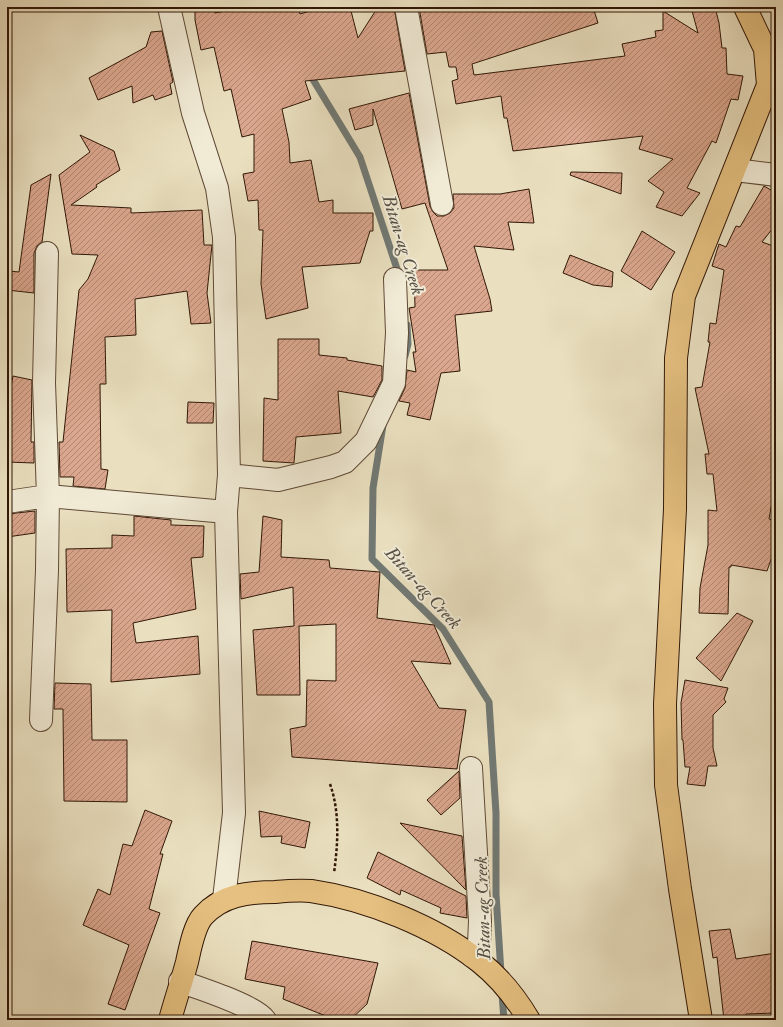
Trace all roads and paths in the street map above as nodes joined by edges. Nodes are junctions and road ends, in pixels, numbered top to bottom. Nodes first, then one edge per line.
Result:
1 (169, 7) edge
2 (406, 7) edge
3 (745, 7) edge
4 (735, 170) junction
5 (776, 175) edge
6 (442, 204) dead end
7 (47, 254) dead end
8 (395, 279) dead end
9 (229, 475) junction
10 (48, 496) junction
11 (7, 502) edge
12 (226, 512) junction
13 (41, 720) dead end
14 (471, 768) dead end
15 (330, 784) dead end
16 (332, 895) junction
17 (224, 899) junction
18 (472, 956) junction
19 (180, 981) junction
20 (170, 1020) edge
21 (265, 1020) edge
22 (529, 1020) edge
23 (701, 1020) edge

1 - 9 street
2 - 6 street
3 - 4 main road
4 - 5 street
4 - 23 main road
7 - 10 street
8 - 9 street
9 - 12 street
10 - 11 street
10 - 12 street
10 - 13 street
12 - 17 street
14 - 18 street
15 - 16 path
16 - 17 main road
16 - 18 main road
17 - 19 main road
18 - 22 main road
19 - 20 main road
19 - 21 street

